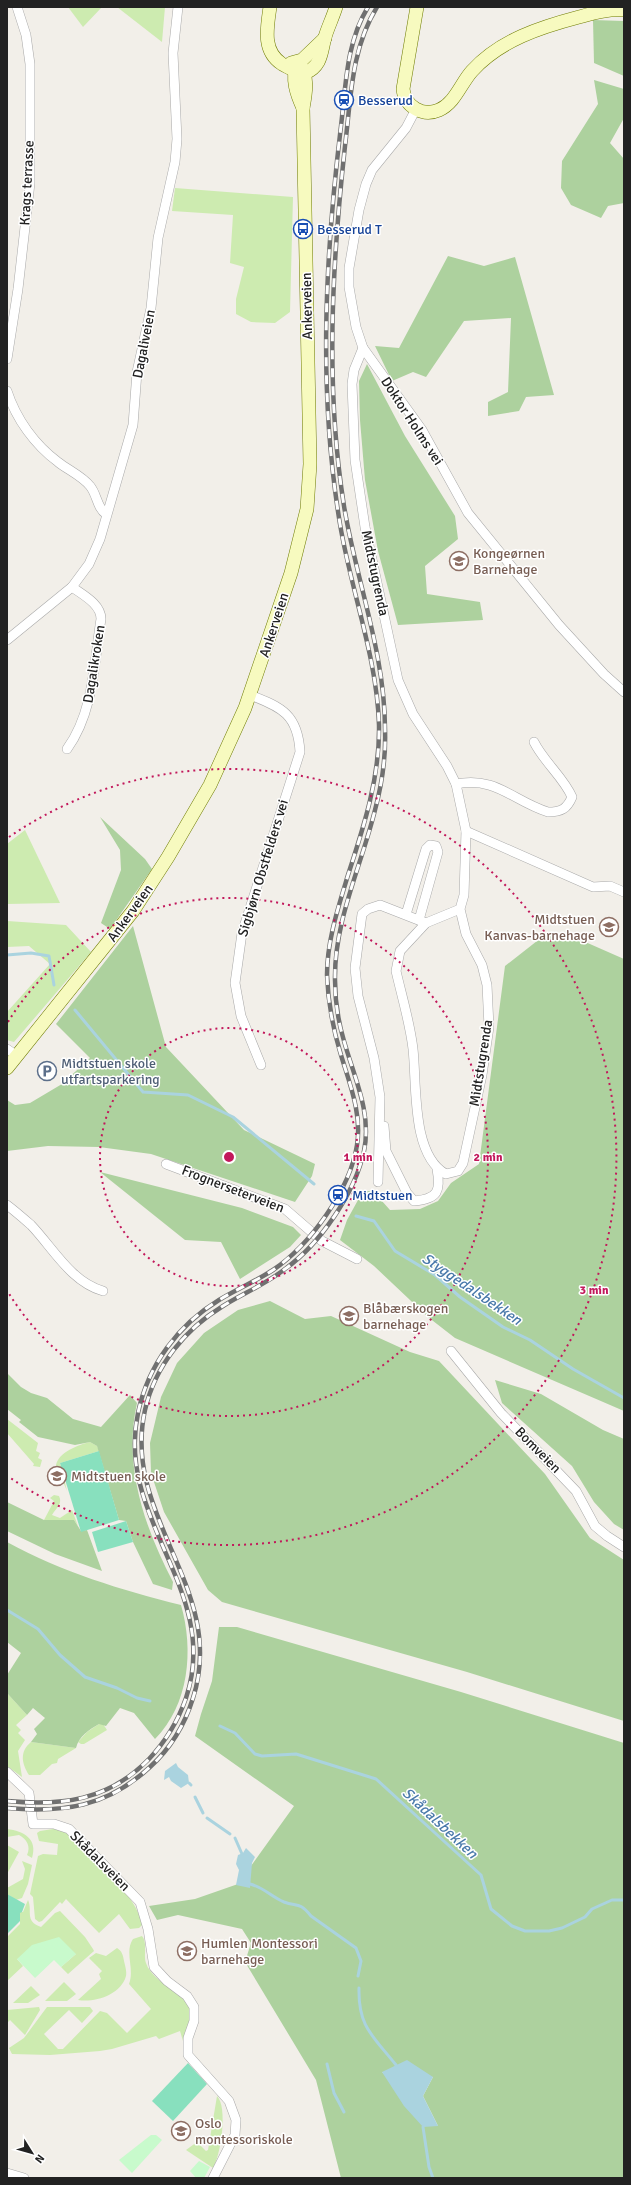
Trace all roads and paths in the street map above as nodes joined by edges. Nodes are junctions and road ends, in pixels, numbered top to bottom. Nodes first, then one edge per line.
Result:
1 (17, 7) edge
2 (178, 7) edge
3 (270, 7) edge
4 (336, 7) edge
5 (417, 7) edge
6 (624, 10) edge
7 (299, 69) junction
8 (416, 109) junction
9 (363, 348) junction
10 (7, 359) edge
11 (7, 391) edge
12 (106, 514) junction
13 (72, 587) junction
14 (7, 640) edge
15 (624, 692) edge
16 (250, 695) junction
17 (534, 742) dead end
18 (68, 749) dead end
19 (456, 784) junction
20 (466, 831) junction
21 (624, 892) edge
22 (460, 909) junction
23 (407, 911) dead end
24 (422, 922) junction
25 (12, 1052) edge
26 (261, 1065) dead end
27 (7, 1068) edge
28 (380, 1097) junction
29 (166, 1164) dead end
30 (436, 1169) junction
31 (378, 1182) dead end
32 (7, 1205) edge
33 (357, 1259) dead end
34 (103, 1291) dead end
35 (451, 1351) dead end
36 (624, 1547) edge
37 (7, 1772) edge
38 (7, 2173) edge
39 (24, 2178) edge
40 (213, 2178) edge

1 - 10 street, Krags terrasse
2 - 12 street, Dagaliveien
3 - 7 main road
4 - 7 main road
5 - 8 main road
6 - 8 main road
7 - 16 main road, Ankerveien
8 - 9 street, Doktor Holms vei
9 - 15 street, Doktor Holms vei
9 - 19 street, Midtstugrenda
11 - 12 street
12 - 13 street, Dagaliveien
13 - 14 street, Dagaliveien
13 - 18 street, Dagalikroken
16 - 25 main road, Ankerveien
16 - 26 street, Sigbjørn Obstfelders vei
17 - 19 street
19 - 20 street, Midtstugrenda
20 - 21 street
20 - 22 street, Midtstugrenda
22 - 24 street
22 - 30 street, Midtstugrenda
23 - 24 street
24 - 28 street
24 - 30 street
25 - 27 main road, Ankerveien
28 - 30 street
28 - 31 street
29 - 33 street, Frognerseterveien
32 - 34 street
35 - 36 street, Bomveien
37 - 40 street, Skådalsveien
38 - 39 street

